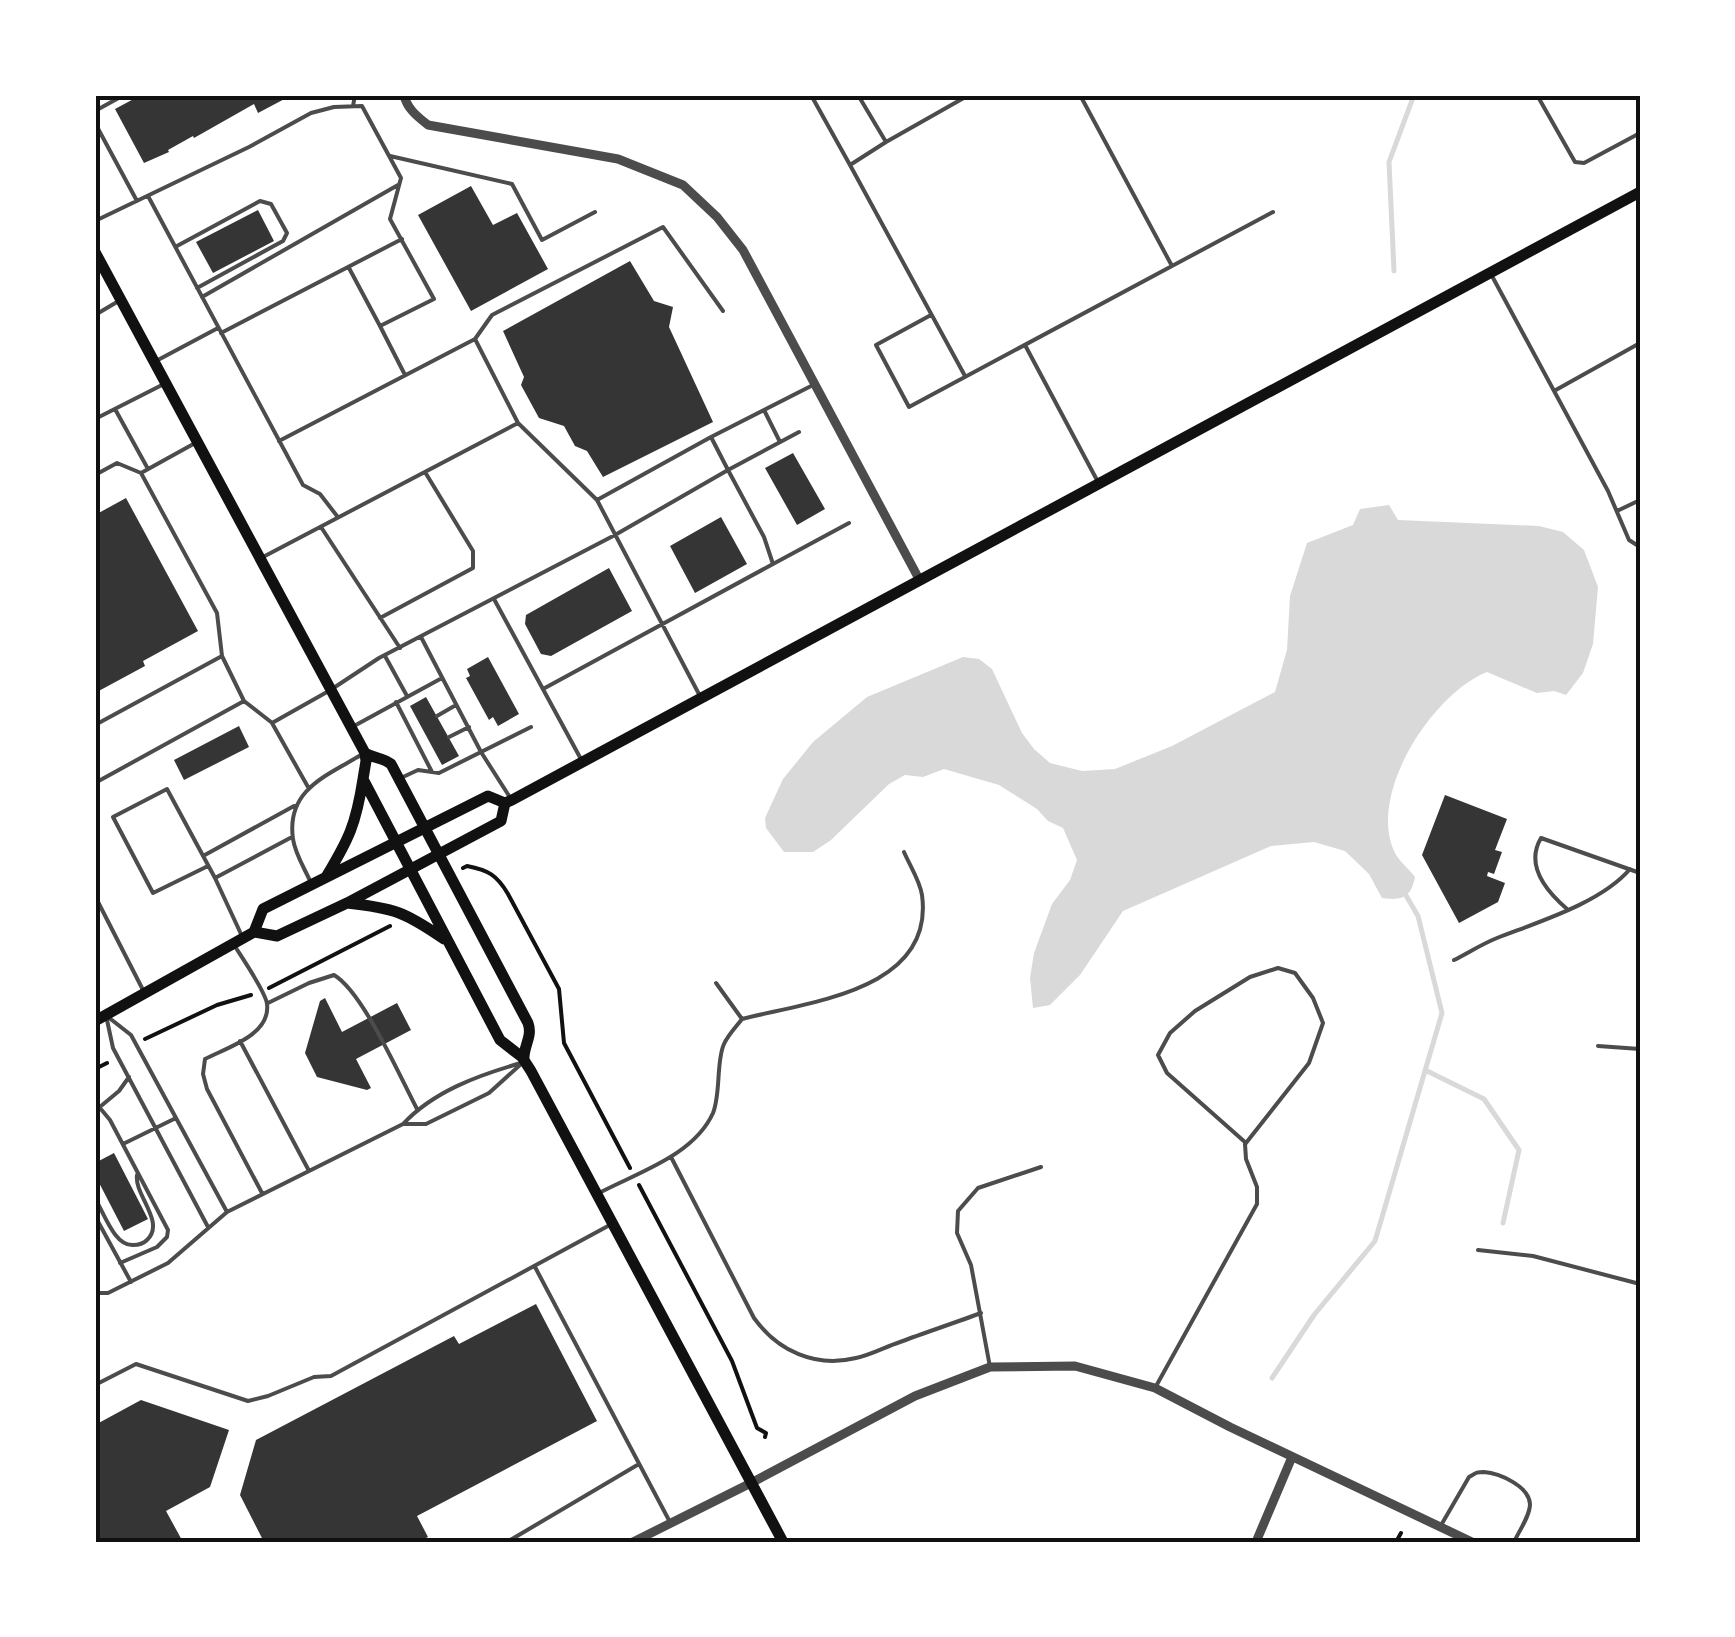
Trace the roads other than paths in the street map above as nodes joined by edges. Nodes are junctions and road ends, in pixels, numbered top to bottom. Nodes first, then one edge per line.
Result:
1 (124, 95) edge
2 (355, 95) edge
3 (811, 95) edge
4 (858, 95) edge
5 (957, 95) edge
6 (970, 95) edge
7 (1080, 95) edge
8 (1537, 95) edge
9 (405, 98) edge
10 (956, 103) junction
11 (353, 106) junction
12 (95, 111) edge
13 (95, 123) edge
14 (1640, 133) edge
15 (886, 142) junction
16 (390, 156) junction
17 (850, 164) junction
18 (400, 184) junction
19 (1640, 192) edge
20 (148, 196) junction
21 (137, 201) junction
22 (595, 212) dead end
23 (1273, 212) dead end
24 (95, 222) edge
25 (402, 239) junction
26 (176, 247) junction
27 (95, 252) edge
28 (1172, 266) junction
29 (348, 267) junction
30 (1490, 272) junction
31 (197, 288) junction
32 (202, 297) junction
33 (121, 300) junction
34 (723, 311) dead end
35 (931, 314) junction
36 (95, 315) edge
37 (380, 326) junction
38 (220, 330) junction
39 (475, 339) junction
40 (1640, 343) edge
41 (1025, 345) junction
42 (154, 362) junction
43 (405, 375) junction
44 (965, 377) junction
45 (165, 383) junction
46 (815, 384) junction
47 (1554, 392) junction
48 (115, 409) junction
49 (764, 409) junction
50 (95, 419) edge
51 (518, 423) junction
52 (798, 432) dead end
53 (710, 437) junction
54 (279, 440) junction
55 (197, 442) junction
56 (780, 442) junction
57 (148, 469) junction
58 (728, 470) junction
59 (141, 472) junction
60 (425, 472) junction
61 (95, 475) edge
62 (1098, 484) junction
63 (597, 500) junction
64 (1640, 500) edge
65 (1616, 511) junction
66 (339, 517) junction
67 (849, 524) dead end
68 (321, 528) junction
69 (615, 535) junction
70 (1640, 547) edge
71 (259, 559) junction
72 (773, 564) junction
73 (919, 580) junction
74 (494, 599) junction
75 (380, 618) junction
76 (662, 624) junction
77 (421, 637) junction
78 (400, 648) junction
79 (222, 656) junction
80 (385, 656) junction
81 (442, 678) junction
82 (542, 688) junction
83 (331, 690) junction
84 (407, 696) junction
85 (701, 698) junction
86 (244, 701) junction
87 (396, 702) junction
88 (456, 704) junction
89 (437, 716) dead end
90 (272, 723) junction
91 (95, 725) edge
92 (420, 725) dead end
93 (351, 727) junction
94 (469, 727) junction
95 (531, 727) dead end
96 (410, 730) junction
97 (448, 737) dead end
98 (432, 746) dead end
99 (422, 752) junction
100 (481, 752) junction
101 (365, 753) junction
102 (582, 762) junction
103 (432, 772) junction
104 (363, 779) junction
105 (399, 779) junction
106 (95, 782) edge
107 (308, 787) junction
108 (508, 802) junction
109 (294, 806) junction
110 (425, 827) junction
111 (292, 837) junction
112 (396, 842) junction
113 (904, 852) dead end
114 (438, 854) junction
115 (203, 856) junction
116 (208, 866) junction
117 (410, 868) junction
118 (1630, 869) junction
119 (1640, 872) edge
120 (214, 878) junction
121 (325, 878) junction
122 (312, 885) junction
123 (95, 896) edge
124 (347, 903) junction
125 (1567, 909) junction
126 (244, 938) junction
127 (449, 942) junction
128 (1454, 960) dead end
129 (716, 983) dead end
130 (144, 992) junction
131 (267, 1003) junction
132 (101, 1018) edge
133 (742, 1019) junction
134 (240, 1041) junction
135 (1598, 1046) dead end
136 (1640, 1049) edge
137 (525, 1062) junction
138 (129, 1077) junction
139 (97, 1109) edge
140 (417, 1109) junction
141 (176, 1118) junction
142 (403, 1124) junction
143 (156, 1128) junction
144 (1246, 1143) junction
145 (123, 1144) junction
146 (671, 1157) junction
147 (1041, 1167) dead end
148 (308, 1170) junction
149 (138, 1172) junction
150 (263, 1194) junction
151 (597, 1194) junction
152 (95, 1199) edge
153 (227, 1212) junction
154 (95, 1216) edge
155 (612, 1224) junction
156 (208, 1228) junction
157 (1478, 1250) dead end
158 (120, 1263) junction
159 (534, 1265) junction
160 (131, 1283) junction
161 (1640, 1284) edge
162 (95, 1294) edge
163 (980, 1313) junction
164 (990, 1367) junction
165 (95, 1386) edge
166 (1155, 1388) junction
167 (1292, 1457) junction
168 (640, 1464) junction
169 (751, 1483) junction
170 (670, 1524) junction
171 (1440, 1527) junction
172 (507, 1542) edge
173 (634, 1542) edge
174 (782, 1542) edge
175 (1256, 1542) edge
176 (1472, 1542) edge
177 (1514, 1542) edge

1 - 12 lane
2 - 11 lane
3 - 17 lane
4 - 15 lane
5 - 10 lane
6 - 10 lane
7 - 28 lane
8 - 14 lane
9 - 46 street
10 - 15 lane
11 - 16 lane
11 - 20 lane
13 - 21 lane
15 - 17 lane
16 - 18 lane
16 - 22 lane
17 - 35 lane
18 - 25 lane
18 - 32 lane
19 - 30 main road
20 - 21 lane
20 - 26 lane
21 - 24 lane
23 - 28 lane
25 - 29 lane
25 - 37 lane
26 - 31 lane
26 - 31 lane
27 - 33 main road
28 - 41 lane
29 - 37 lane
29 - 38 lane
30 - 47 lane
30 - 62 main road
31 - 32 lane
32 - 38 lane
33 - 36 lane
33 - 42 main road
34 - 39 lane
35 - 44 lane
35 - 44 lane
37 - 43 lane
38 - 42 lane
38 - 54 lane
39 - 43 lane
39 - 51 lane
40 - 47 lane
41 - 44 lane
41 - 62 lane
42 - 45 main road
43 - 54 lane
45 - 48 lane
45 - 55 main road
46 - 49 lane
46 - 73 street
47 - 65 lane
48 - 50 lane
48 - 57 lane
49 - 53 lane
49 - 56 lane
51 - 60 lane
51 - 63 lane
52 - 56 lane
53 - 58 lane
53 - 63 lane
54 - 66 lane
55 - 57 lane
55 - 71 main road
56 - 58 lane
57 - 59 lane
58 - 69 lane
58 - 72 lane
59 - 61 lane
59 - 79 lane
60 - 66 lane
60 - 75 lane
62 - 73 main road
63 - 69 lane
64 - 65 lane
65 - 70 lane
66 - 68 lane
67 - 72 lane
68 - 71 lane
68 - 75 lane
69 - 74 lane
69 - 76 lane
71 - 83 main road
72 - 76 lane
73 - 85 main road
74 - 77 lane
74 - 82 lane
75 - 78 lane
76 - 82 lane
76 - 85 lane
77 - 78 lane
77 - 81 lane
78 - 80 lane
79 - 86 lane
79 - 91 lane
80 - 83 lane
80 - 84 lane
81 - 84 lane
81 - 88 lane
82 - 102 lane
83 - 90 lane
83 - 93 main road
84 - 87 lane
85 - 102 main road
86 - 90 lane
86 - 106 lane
87 - 93 lane
87 - 96 lane
88 - 89 lane
88 - 94 lane
90 - 107 lane
92 - 96 lane
93 - 101 main road
94 - 97 lane
94 - 100 lane
95 - 100 lane
96 - 99 lane
98 - 99 lane
99 - 103 lane
100 - 103 lane
100 - 108 lane
101 - 104 main road
101 - 105 main road
101 - 107 lane
102 - 108 main road
103 - 105 lane
104 - 112 main road
104 - 121 main road
105 - 110 main road
107 - 109 lane
108 - 110 main road
108 - 114 main road
109 - 111 lane
109 - 115 lane
110 - 112 main road
110 - 114 main road
111 - 120 lane
111 - 122 lane
112 - 117 main road
112 - 121 main road
113 - 133 lane
114 - 117 main road
114 - 137 main road
115 - 116 lane
115 - 116 lane
116 - 120 lane
117 - 124 main road
117 - 127 main road
118 - 119 lane
118 - 125 lane
118 - 125 lane
120 - 126 lane
121 - 122 main road
122 - 126 main road
123 - 130 lane
124 - 126 main road
124 - 127 main road
125 - 128 lane
126 - 130 main road
126 - 131 lane
127 - 137 main road
129 - 133 lane
130 - 132 main road
131 - 134 lane
131 - 140 lane
132 - 138 lane
132 - 141 lane
133 - 146 lane
134 - 148 lane
134 - 150 lane
135 - 136 lane
137 - 140 lane
137 - 142 lane
137 - 151 main road
138 - 139 lane
138 - 143 lane
139 - 145 lane
140 - 142 lane
141 - 143 lane
141 - 153 lane
142 - 148 lane
143 - 145 lane
143 - 156 lane
144 - 144 lane
144 - 166 lane
145 - 149 lane
146 - 151 lane
146 - 163 lane
147 - 163 lane
148 - 150 lane
149 - 152 lane
149 - 158 lane
150 - 153 lane
151 - 155 main road
153 - 156 lane
154 - 158 lane
155 - 159 lane
155 - 169 main road
156 - 160 lane
157 - 161 lane
158 - 160 lane
159 - 165 lane
159 - 168 lane
160 - 162 lane
163 - 164 lane
164 - 166 street
164 - 169 street
166 - 167 street
167 - 171 street
167 - 175 street
168 - 170 lane
168 - 172 lane
169 - 170 street
169 - 174 main road
170 - 173 street
171 - 176 street
171 - 177 lane

